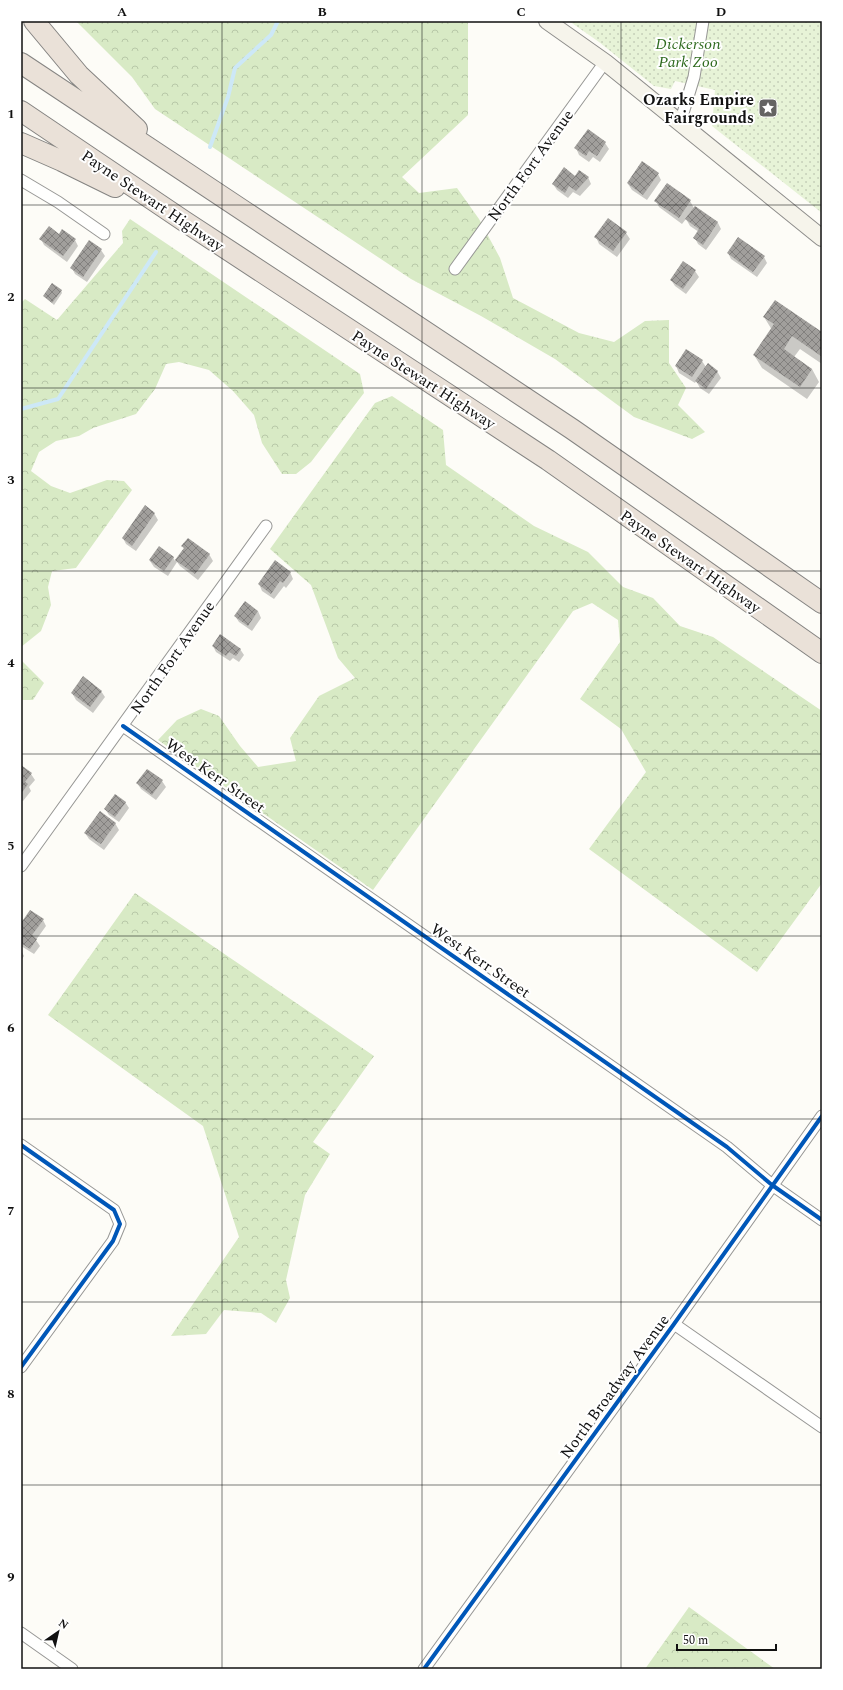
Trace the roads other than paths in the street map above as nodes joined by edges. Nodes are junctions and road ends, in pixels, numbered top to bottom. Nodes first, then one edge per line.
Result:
1 (34, 21) edge
2 (547, 21) edge
3 (704, 21) edge
4 (605, 62) junction
5 (21, 63) edge
6 (21, 111) edge
7 (680, 123) junction
8 (21, 143) edge
9 (192, 178) junction
10 (21, 180) edge
11 (184, 221) junction
12 (104, 234) dead end
13 (822, 238) edge
14 (455, 269) dead end
15 (266, 526) dead end
16 (822, 603) edge
17 (822, 653) edge
18 (123, 726) junction
19 (21, 866) edge
20 (822, 1116) edge
21 (21, 1145) edge
22 (772, 1185) junction
23 (822, 1220) edge
24 (674, 1324) junction
25 (21, 1367) edge
26 (822, 1427) edge
27 (21, 1634) edge
28 (58, 1665) edge
29 (72, 1669) edge
30 (424, 1669) edge

1 - 9 highway
2 - 4 main road
3 - 7 street
4 - 7 main road
4 - 14 street, North Fort Avenue
5 - 9 highway
6 - 11 highway, Payne Stewart Highway
7 - 13 main road
8 - 11 highway
9 - 16 highway
10 - 12 street
11 - 17 highway, Payne Stewart Highway
15 - 18 street, North Fort Avenue
18 - 19 street, North Fort Avenue
18 - 22 street, West Kerr Street
20 - 22 street, North Broadway Avenue
21 - 25 street
22 - 23 street, West Kerr Street
22 - 24 street, North Broadway Avenue
24 - 26 street
24 - 30 street, North Broadway Avenue
27 - 28 street
28 - 29 street

